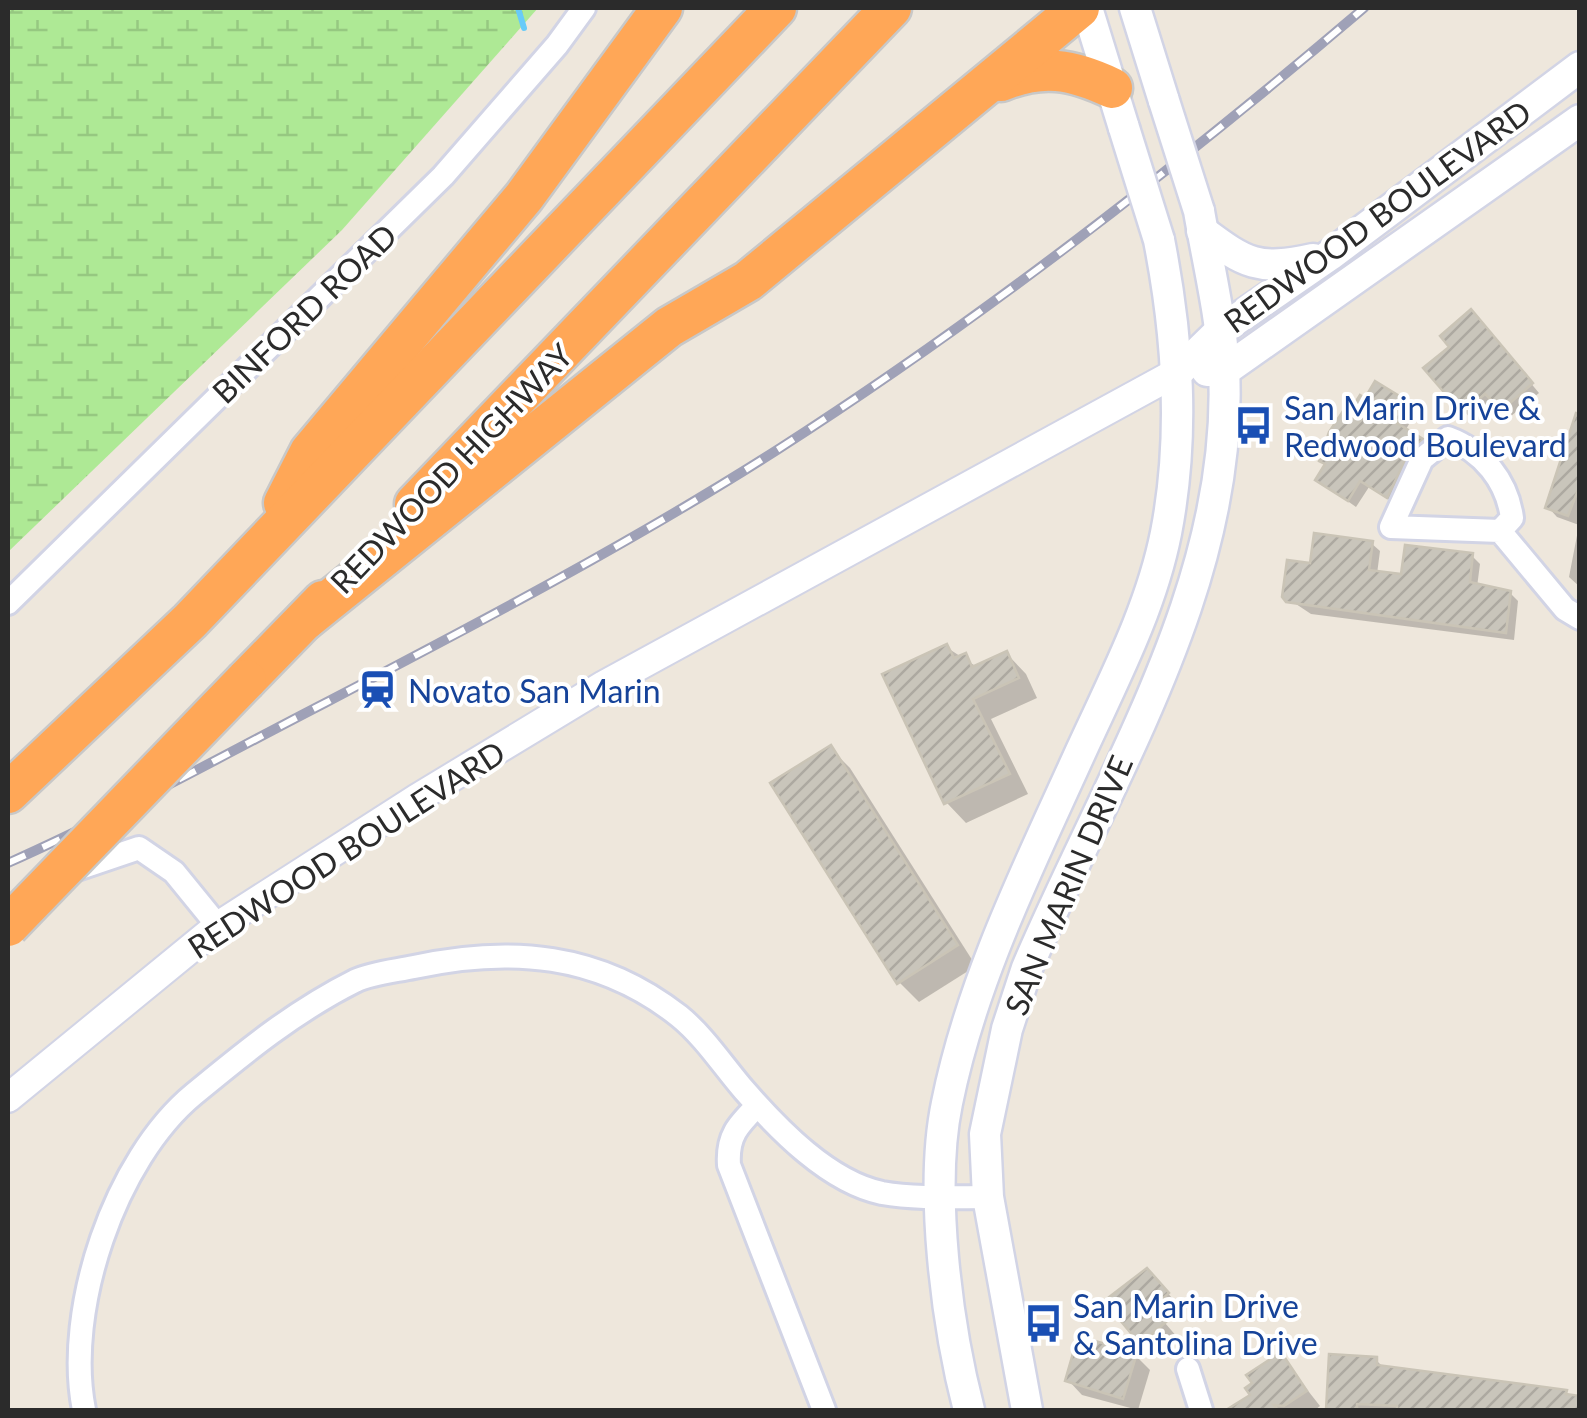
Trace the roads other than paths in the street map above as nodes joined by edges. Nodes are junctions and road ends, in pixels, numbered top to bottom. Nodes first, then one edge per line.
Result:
1 (584, 8) edge
2 (662, 8) edge
3 (776, 8) edge
4 (892, 8) edge
5 (1083, 8) edge
6 (1135, 8) edge
7 (1580, 67) edge
8 (988, 86) junction
9 (1112, 88) junction
10 (1580, 120) edge
11 (1201, 221) junction
12 (1330, 256) junction
13 (1221, 330) junction
14 (1179, 370) junction
15 (1224, 371) junction
16 (1500, 531) junction
17 (267, 538) junction
18 (8, 603) edge
19 (1580, 618) edge
20 (304, 620) junction
21 (10, 790) edge
22 (8, 901) edge
23 (8, 926) edge
24 (218, 926) junction
25 (8, 1098) edge
26 (757, 1106) junction
27 (943, 1196) junction
28 (988, 1197) junction
29 (1188, 1368) dead end
30 (84, 1410) edge
31 (824, 1410) edge
32 (970, 1410) edge
33 (1026, 1410) edge
34 (1201, 1410) edge

1 - 18 street, BINFORD ROAD
2 - 17 highway
3 - 17 highway
4 - 20 highway, REDWOOD HIGHWAY
5 - 8 highway
5 - 9 main road, SAN MARIN DRIVE
6 - 11 main road, SAN MARIN DRIVE, bridge
7 - 12 main road, REDWOOD BOULEVARD
8 - 9 highway
8 - 20 highway
9 - 14 main road, SAN MARIN DRIVE, bridge
10 - 15 main road, REDWOOD BOULEVARD
11 - 12 main road
11 - 13 main road, SAN MARIN DRIVE
12 - 13 main road, REDWOOD BOULEVARD
13 - 14 main road, REDWOOD BOULEVARD
13 - 15 main road, SAN MARIN DRIVE
14 - 15 main road, REDWOOD BOULEVARD
14 - 24 street, REDWOOD BOULEVARD
14 - 27 main road, SAN MARIN DRIVE
15 - 28 main road, SAN MARIN DRIVE
16 - 16 street
16 - 19 street
17 - 21 highway
20 - 23 highway, REDWOOD HIGHWAY, bridge
22 - 24 street
24 - 25 street, REDWOOD BOULEVARD
26 - 27 street
26 - 30 street
26 - 31 street
27 - 28 street
27 - 32 main road, SAN MARIN DRIVE
28 - 33 main road, SAN MARIN DRIVE
29 - 34 street

